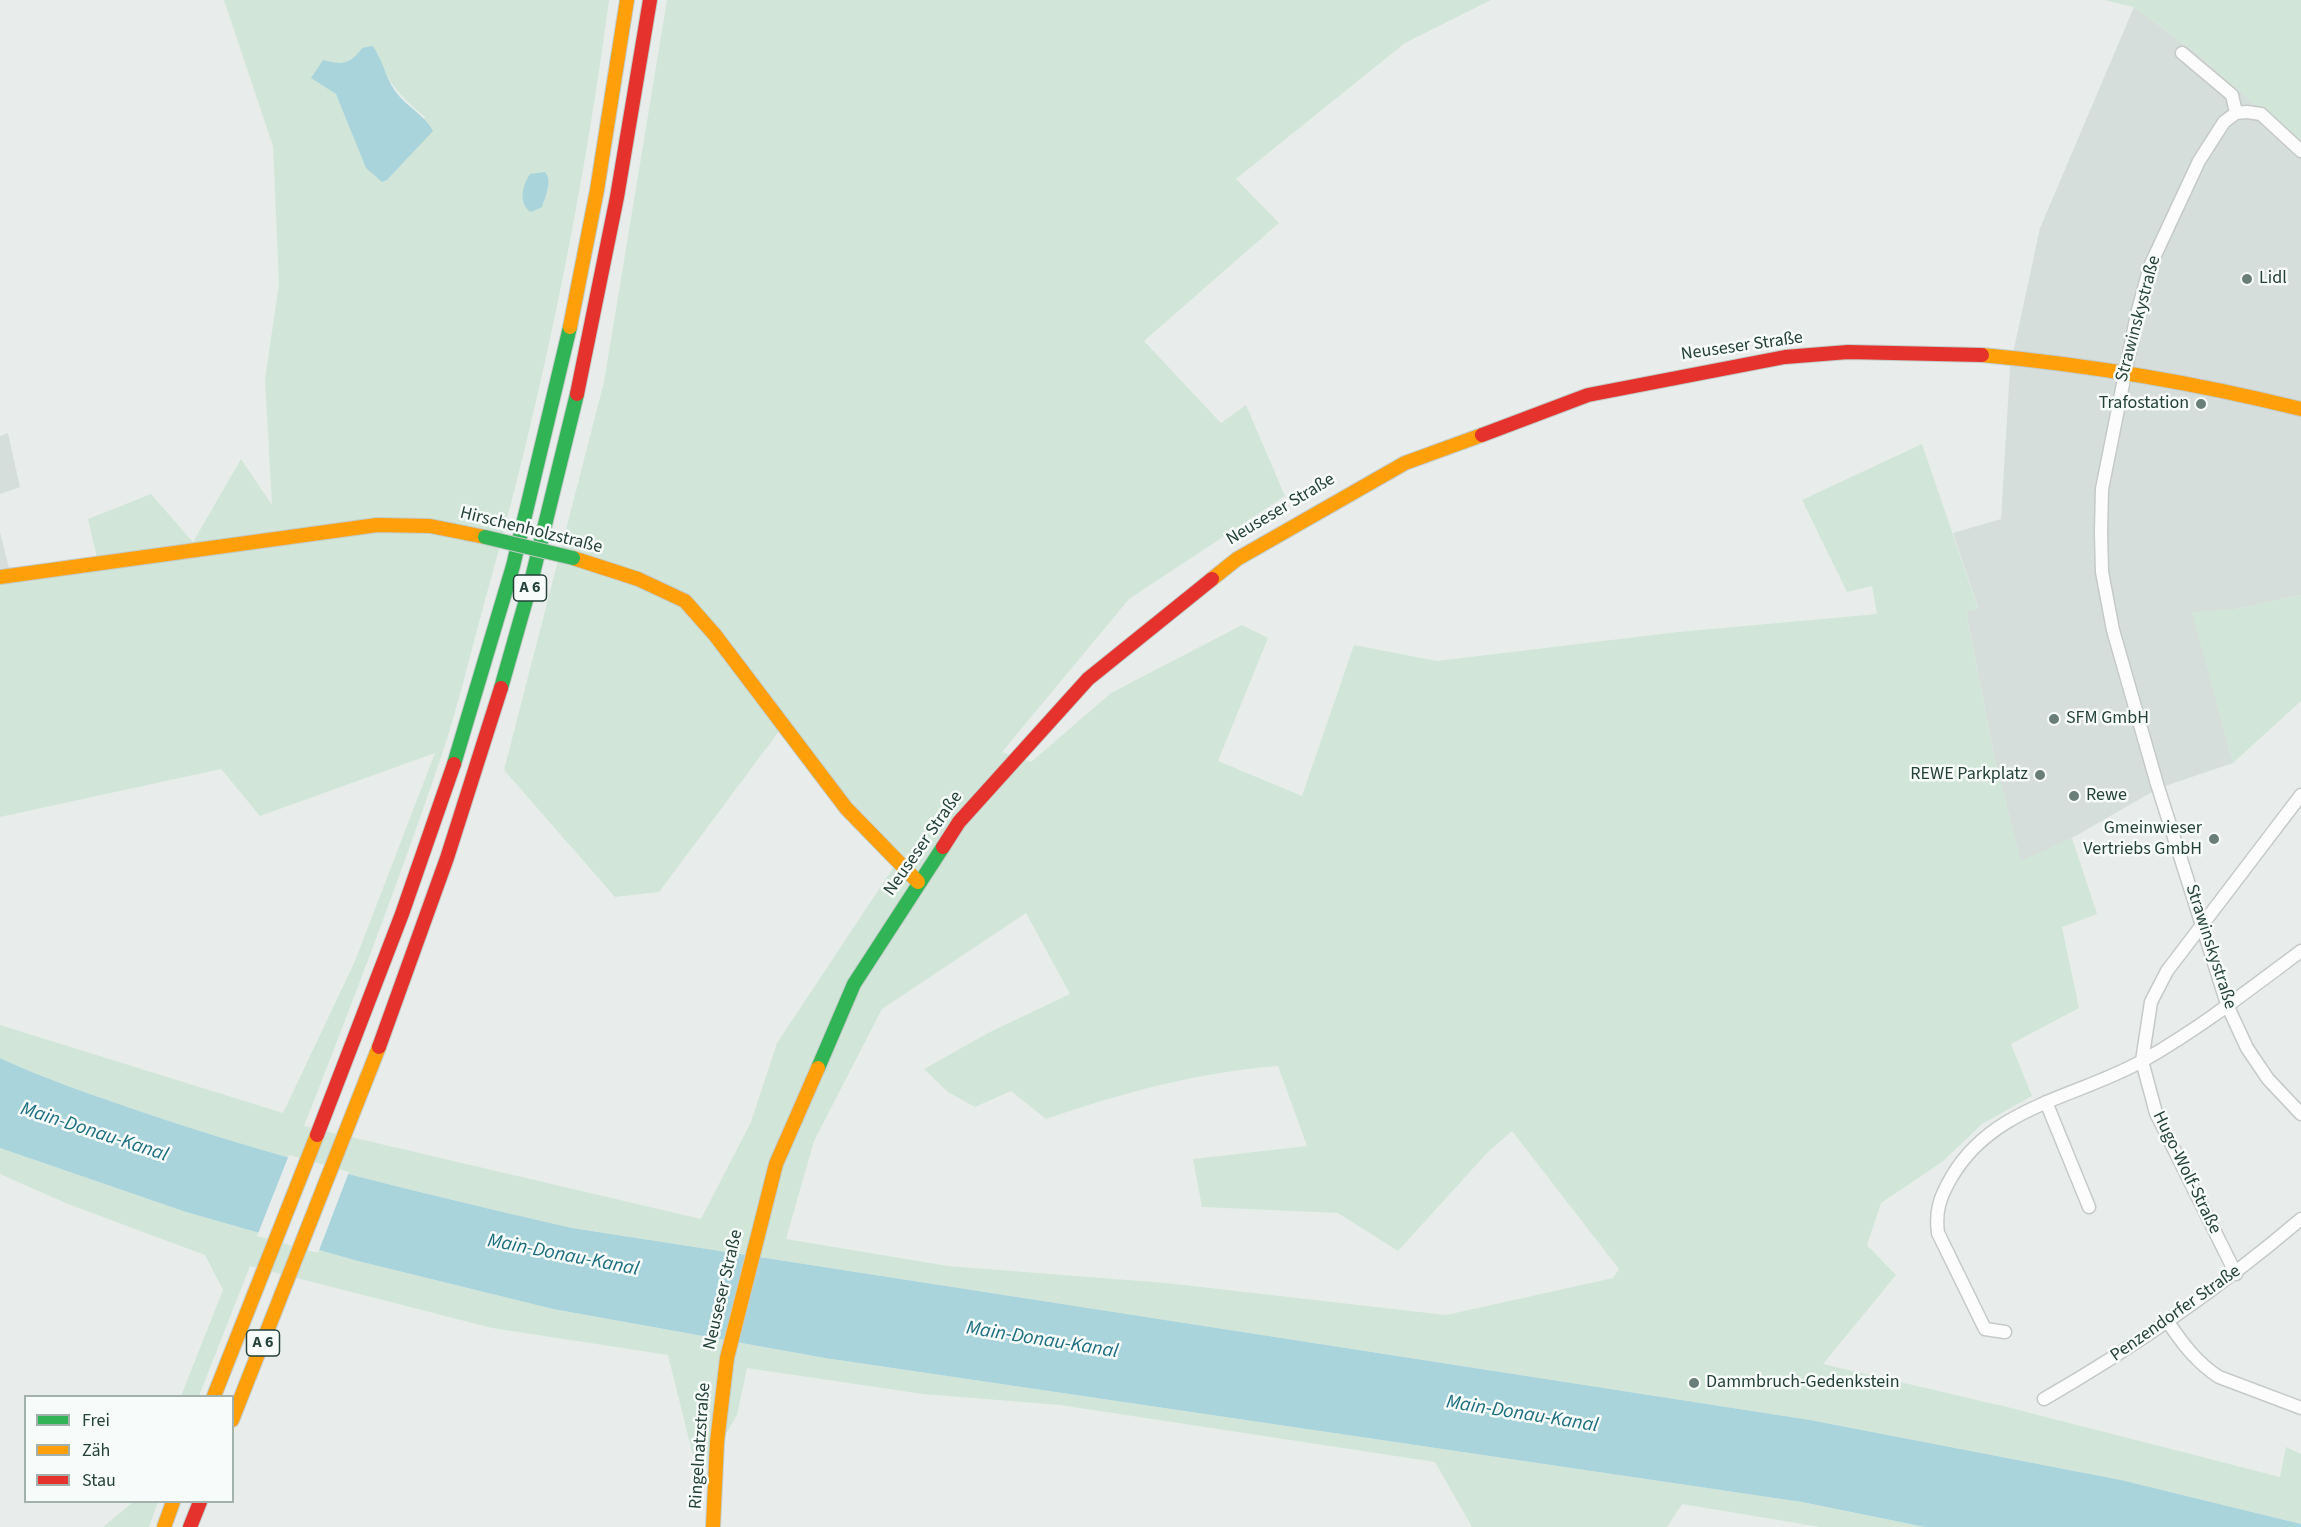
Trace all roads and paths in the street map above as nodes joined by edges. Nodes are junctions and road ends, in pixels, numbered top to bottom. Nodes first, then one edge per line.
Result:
1 (627, 0) edge
2 (650, 0) edge
3 (2182, 53) dead end
4 (2236, 113) junction
5 (2301, 151) edge
6 (2124, 372) junction
7 (2301, 409) edge
8 (0, 577) edge
9 (2301, 795) edge
10 (918, 882) junction
11 (2203, 925) junction
12 (2301, 951) edge
13 (2228, 1007) junction
14 (2142, 1061) junction
15 (2046, 1102) junction
16 (2301, 1114) edge
17 (2089, 1207) dead end
18 (2301, 1219) edge
19 (2236, 1274) junction
20 (2168, 1322) junction
21 (2005, 1332) dead end
22 (725, 1369) joint
23 (214, 1395) edge
24 (2044, 1399) dead end
25 (2301, 1408) edge
26 (234, 1415) edge
27 (173, 1503) edge
28 (200, 1503) edge
29 (164, 1527) edge
30 (190, 1527) edge
31 (713, 1527) edge

1 - 23 main road, A 6
2 - 26 main road, A 6
3 - 4 street
4 - 5 street
4 - 6 street, Strawinskystraße
6 - 7 main road, Neuseser Straße
6 - 10 main road, Neuseser Straße
6 - 11 street, Strawinskystraße
8 - 10 main road, Hirschenholzstraße, bridge
9 - 11 street, Hugo-Wolf-Straße
10 - 22 main road, Neuseser Straße
11 - 13 street, Strawinskystraße
11 - 14 street, Hugo-Wolf-Straße
12 - 13 street
13 - 14 street
13 - 16 street, Strawinskystraße
14 - 15 street
14 - 19 street, Hugo-Wolf-Straße
15 - 17 street
15 - 21 street
18 - 19 street, Penzendorfer Straße
19 - 20 street, Penzendorfer Straße
20 - 24 street, Penzendorfer Straße
20 - 25 street
22 - 31 main road, Ringelnatzstraße
27 - 29 main road
28 - 30 main road

